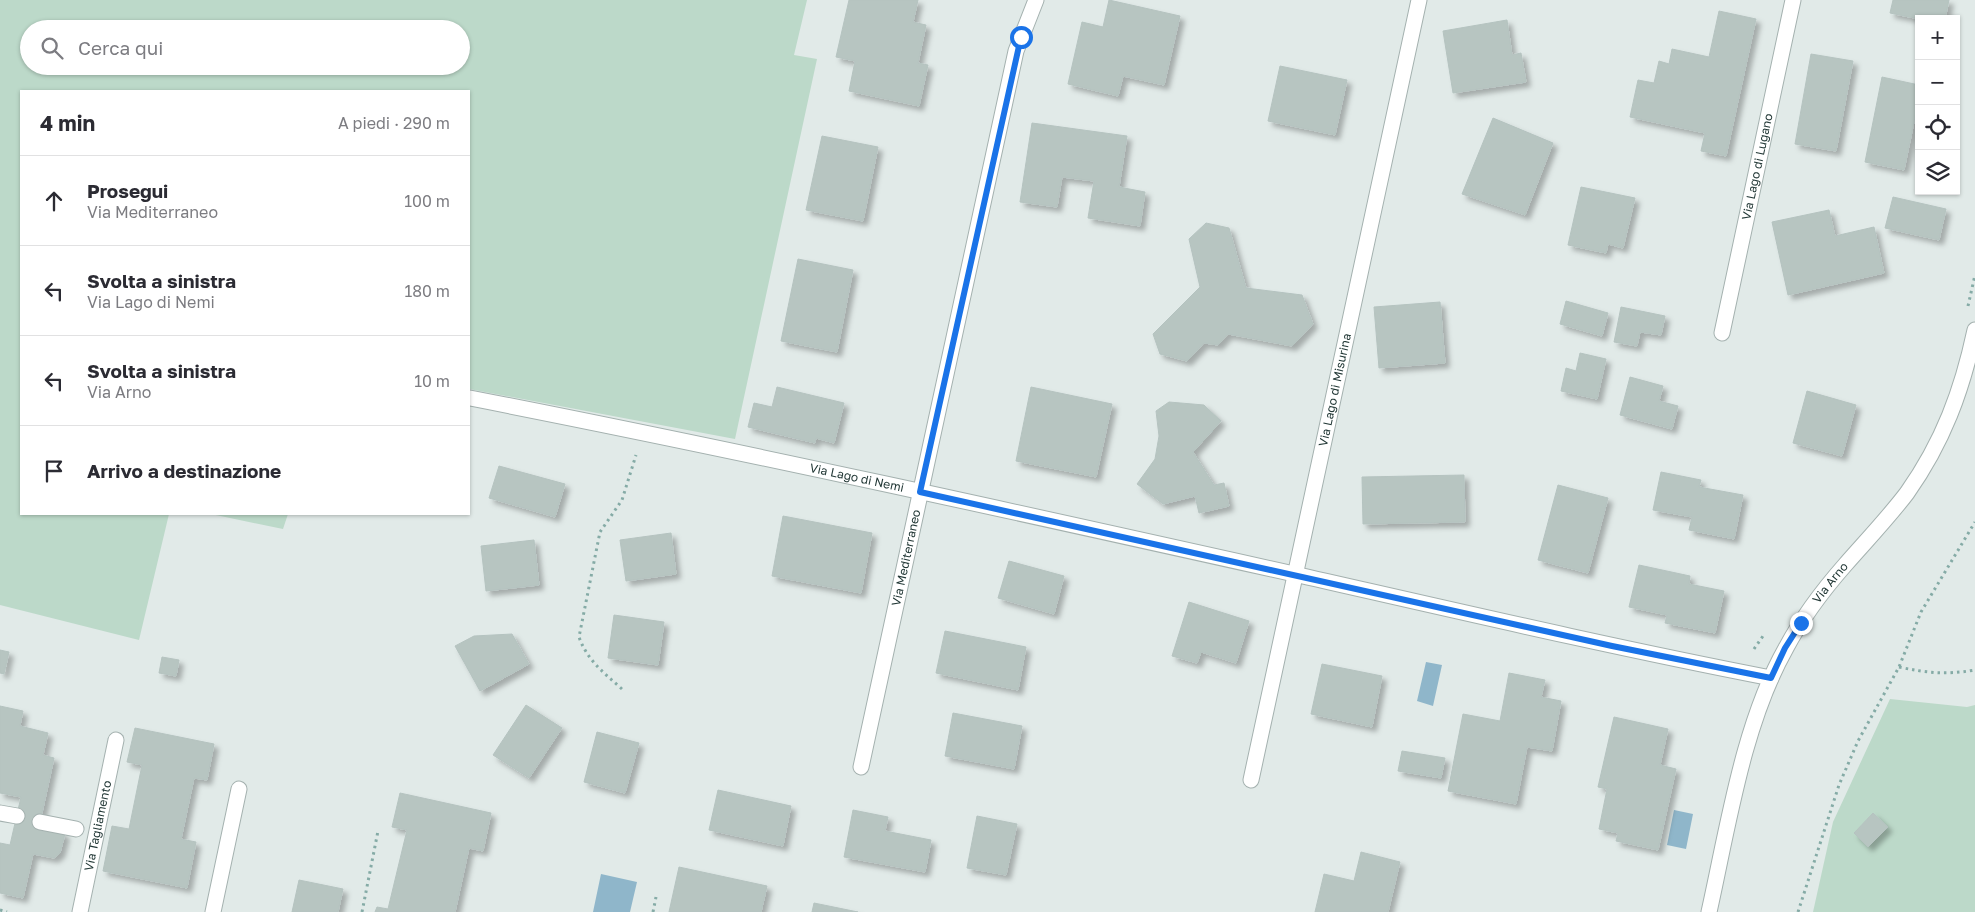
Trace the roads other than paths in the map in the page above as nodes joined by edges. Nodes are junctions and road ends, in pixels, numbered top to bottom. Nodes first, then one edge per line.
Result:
1 (1036, 0) edge
2 (1418, 0) edge
3 (1792, 0) edge
4 (1975, 330) edge
5 (1722, 333) dead end
6 (470, 398) dead end
7 (920, 492) junction
8 (1296, 575) junction
9 (1771, 678) junction
10 (116, 740) dead end
11 (861, 767) dead end
12 (1251, 780) dead end
13 (240, 789) dead end
14 (0, 813) edge
15 (17, 816) dead end
16 (40, 822) dead end
17 (76, 829) dead end
18 (80, 912) edge
19 (213, 912) edge
20 (1709, 912) edge

1 - 7 street, Via Mediterraneo
2 - 8 street, Via Lago di Misurina
3 - 5 street, Via Lago di Lugano
4 - 9 street, Via Arno
6 - 7 street, Via Lago di Nemi
7 - 8 street, Via Lago di Nemi
7 - 11 street, Via Mediterraneo
8 - 9 street, Via Lago di Nemi
8 - 12 street, Via Lago di Misurina
9 - 20 street, Via Arno
10 - 18 street, Via Tagliamento
13 - 19 street
14 - 15 street
16 - 17 street, Via Tagliamento

